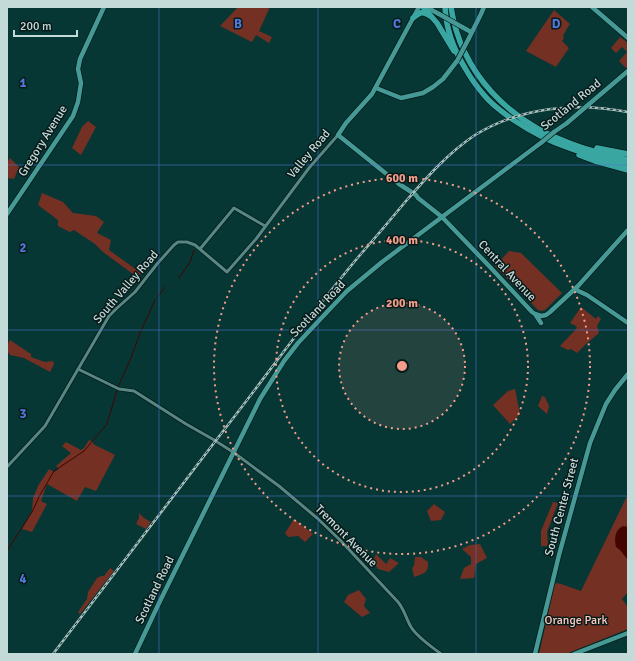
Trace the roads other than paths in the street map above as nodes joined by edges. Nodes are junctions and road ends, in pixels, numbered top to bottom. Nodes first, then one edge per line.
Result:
1 (104, 7) edge
2 (419, 7) edge
3 (425, 7) edge
4 (445, 7) edge
5 (452, 7) edge
6 (484, 7) edge
7 (592, 7) edge
8 (413, 18) junction
9 (433, 18) junction
10 (471, 32) junction
11 (628, 38) edge
12 (459, 61) junction
13 (628, 71) edge
14 (376, 88) junction
15 (387, 93) junction
16 (370, 96) junction
17 (338, 135) junction
18 (538, 135) junction
19 (558, 138) junction
20 (628, 154) edge
21 (628, 160) edge
22 (628, 165) edge
23 (628, 170) edge
24 (7, 214) edge
25 (442, 217) junction
26 (265, 226) junction
27 (628, 230) edge
28 (200, 249) junction
29 (227, 272) joint
30 (578, 286) junction
31 (574, 289) junction
32 (587, 294) junction
33 (534, 314) junction
34 (541, 323) dead end
35 (628, 323) edge
36 (78, 369) junction
37 (628, 374) edge
38 (233, 452) junction
39 (7, 467) edge
40 (628, 632) edge
41 (135, 654) edge
42 (441, 654) edge
43 (535, 654) edge
44 (574, 654) edge

1 - 24 main road, Gregory Avenue
2 - 8 main road, Valley Road
3 - 9 highway
3 - 10 main road, bridge
4 - 12 highway
5 - 19 highway
6 - 10 main road
7 - 11 main road
8 - 9 highway
8 - 14 main road, Valley Road
9 - 12 highway
10 - 12 main road, bridge
12 - 15 main road
12 - 18 highway
13 - 25 main road, Scotland Road, bridge
14 - 15 main road
14 - 16 main road, Valley Road
15 - 16 main road
16 - 17 main road, Valley Road
17 - 25 main road, Central Avenue
17 - 26 street, Valley Road
18 - 22 highway
18 - 23 highway
19 - 20 highway
19 - 21 highway
25 - 33 main road, Central Avenue
25 - 38 main road, Scotland Road
26 - 28 street
26 - 29 street, Valley Road
27 - 30 main road, Central Avenue
28 - 29 street, South Valley Road
28 - 36 street, South Valley Road
30 - 31 main road, Central Avenue
30 - 32 main road
31 - 32 main road
31 - 33 main road, Central Avenue
32 - 35 main road
33 - 34 main road
36 - 38 street, Tremont Avenue
36 - 39 street, South Valley Road
37 - 43 main road, South Center Street
38 - 41 main road, Scotland Road
38 - 42 street, Tremont Avenue
40 - 44 main road

